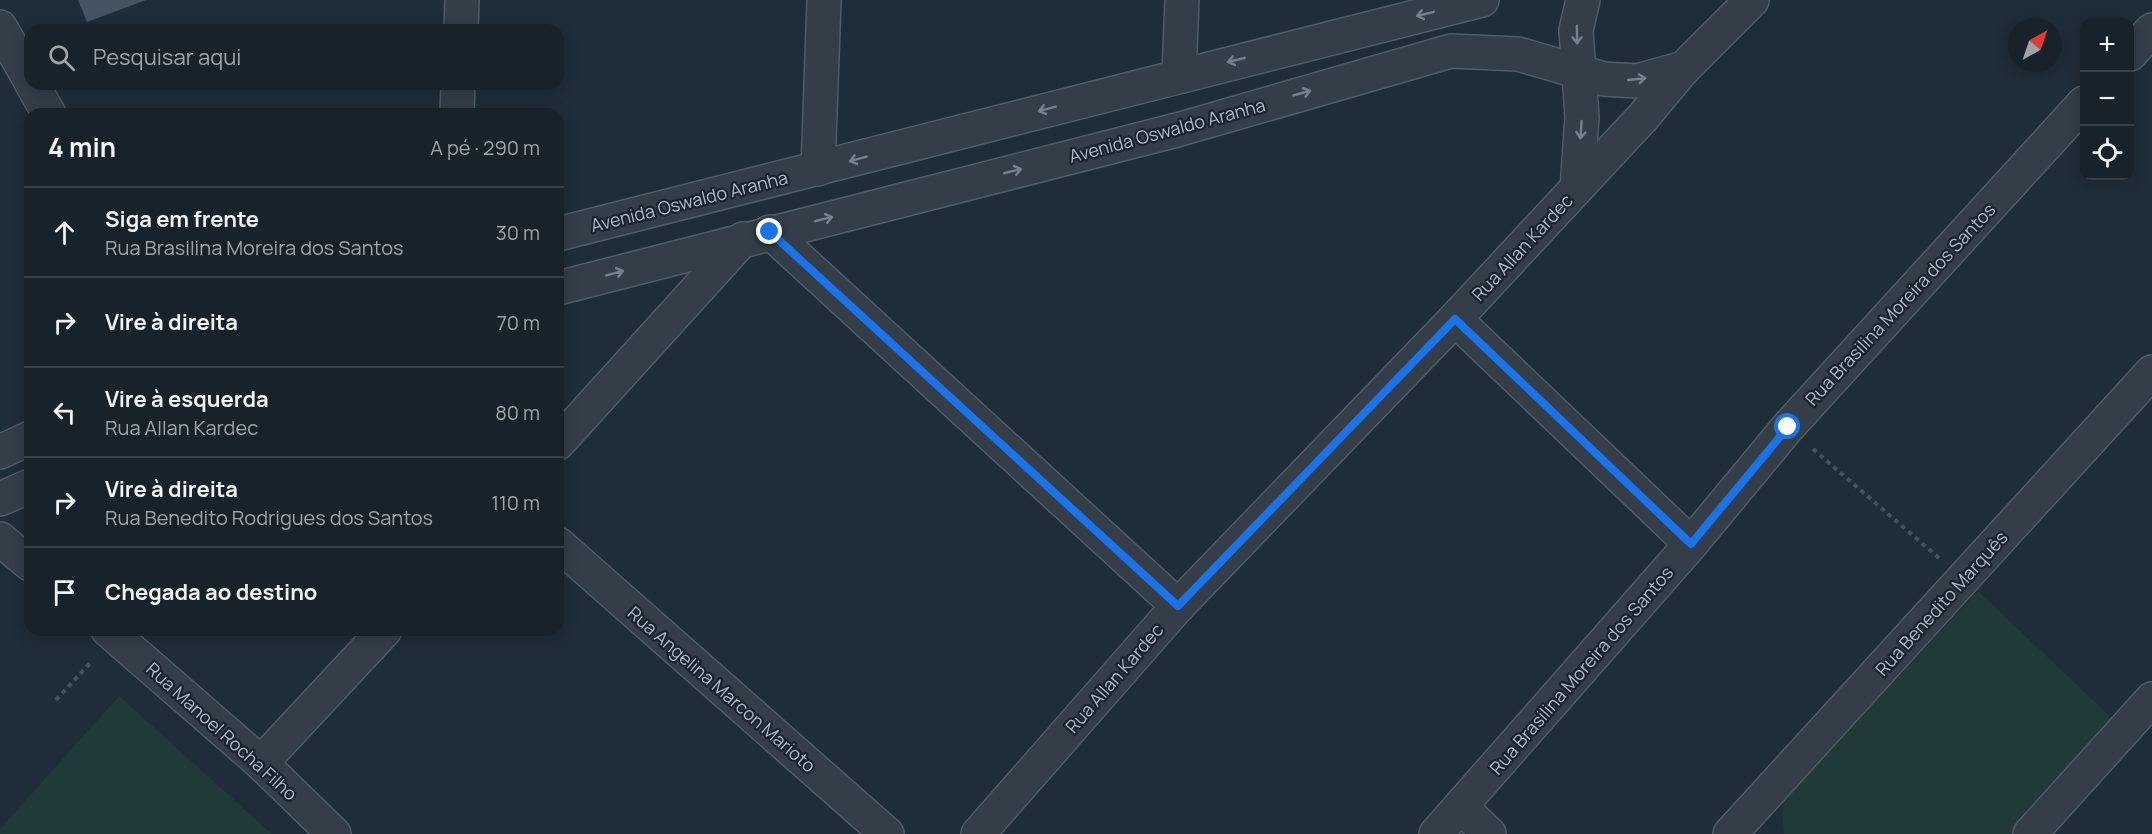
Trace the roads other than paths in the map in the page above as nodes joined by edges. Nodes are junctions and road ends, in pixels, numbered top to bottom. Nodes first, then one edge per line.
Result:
1 (462, 0) edge
2 (824, 0) edge
3 (1182, 0) edge
4 (1482, 0) edge
5 (1583, 0) edge
6 (1752, 0) edge
7 (460, 24) edge
8 (0, 27) edge
9 (2152, 30) edge
10 (2134, 50) edge
11 (1684, 68) junction
12 (24, 70) edge
13 (1580, 72) junction
14 (1179, 74) junction
15 (36, 90) edge
16 (458, 90) edge
17 (46, 108) edge
18 (457, 108) edge
19 (2080, 108) edge
20 (818, 169) junction
21 (1577, 188) junction
22 (564, 232) edge
23 (756, 236) junction
24 (564, 286) edge
25 (1455, 319) junction
26 (2152, 372) edge
27 (564, 437) edge
28 (24, 441) edge
29 (0, 452) edge
30 (24, 489) edge
31 (0, 500) edge
32 (0, 539) edge
33 (1691, 544) junction
34 (564, 549) edge
35 (24, 559) edge
36 (1178, 606) junction
37 (114, 636) edge
38 (379, 636) edge
39 (2152, 699) edge
40 (261, 763) junction
41 (1461, 807) junction
42 (1745, 829) edge
43 (334, 834) edge
44 (887, 834) edge
45 (978, 834) edge
46 (1436, 834) edge
47 (1489, 834) edge
48 (2030, 834) edge

1 - 7 street
2 - 20 street
3 - 14 street
4 -> 14 street, Avenida Oswaldo Aranha
5 -> 13 street, Rua Allan Kardec
6 - 11 street, Avenida Oswaldo Aranha
8 - 12 street
9 - 10 street
13 -> 11 street, Avenida Oswaldo Aranha
11 - 21 street, Rua Allan Kardec
13 -> 21 street, Rua Allan Kardec
23 -> 13 street, Avenida Oswaldo Aranha
14 -> 20 street, Avenida Oswaldo Aranha
15 - 17 street
16 - 18 street
19 - 33 street, Rua Brasilina Moreira dos Santos
20 - 22 street, Avenida Oswaldo Aranha
21 - 25 street, Rua Allan Kardec
24 -> 23 street, Avenida Oswaldo Aranha
23 - 27 street
23 - 36 street
25 - 33 street
25 - 36 street, Rua Allan Kardec
26 - 42 street, Rua Benedito Marquês
28 - 29 street
30 - 31 street
32 - 35 street
33 - 41 street, Rua Brasilina Moreira dos Santos
34 - 44 street, Rua Angelina Marcon Marioto
36 - 45 street, Rua Allan Kardec
37 - 40 street, Rua Manoel Rocha Filho
38 - 40 street
39 - 48 street
40 - 43 street, Rua Manoel Rocha Filho
41 - 46 street, Rua Brasilina Moreira dos Santos
41 - 47 street

